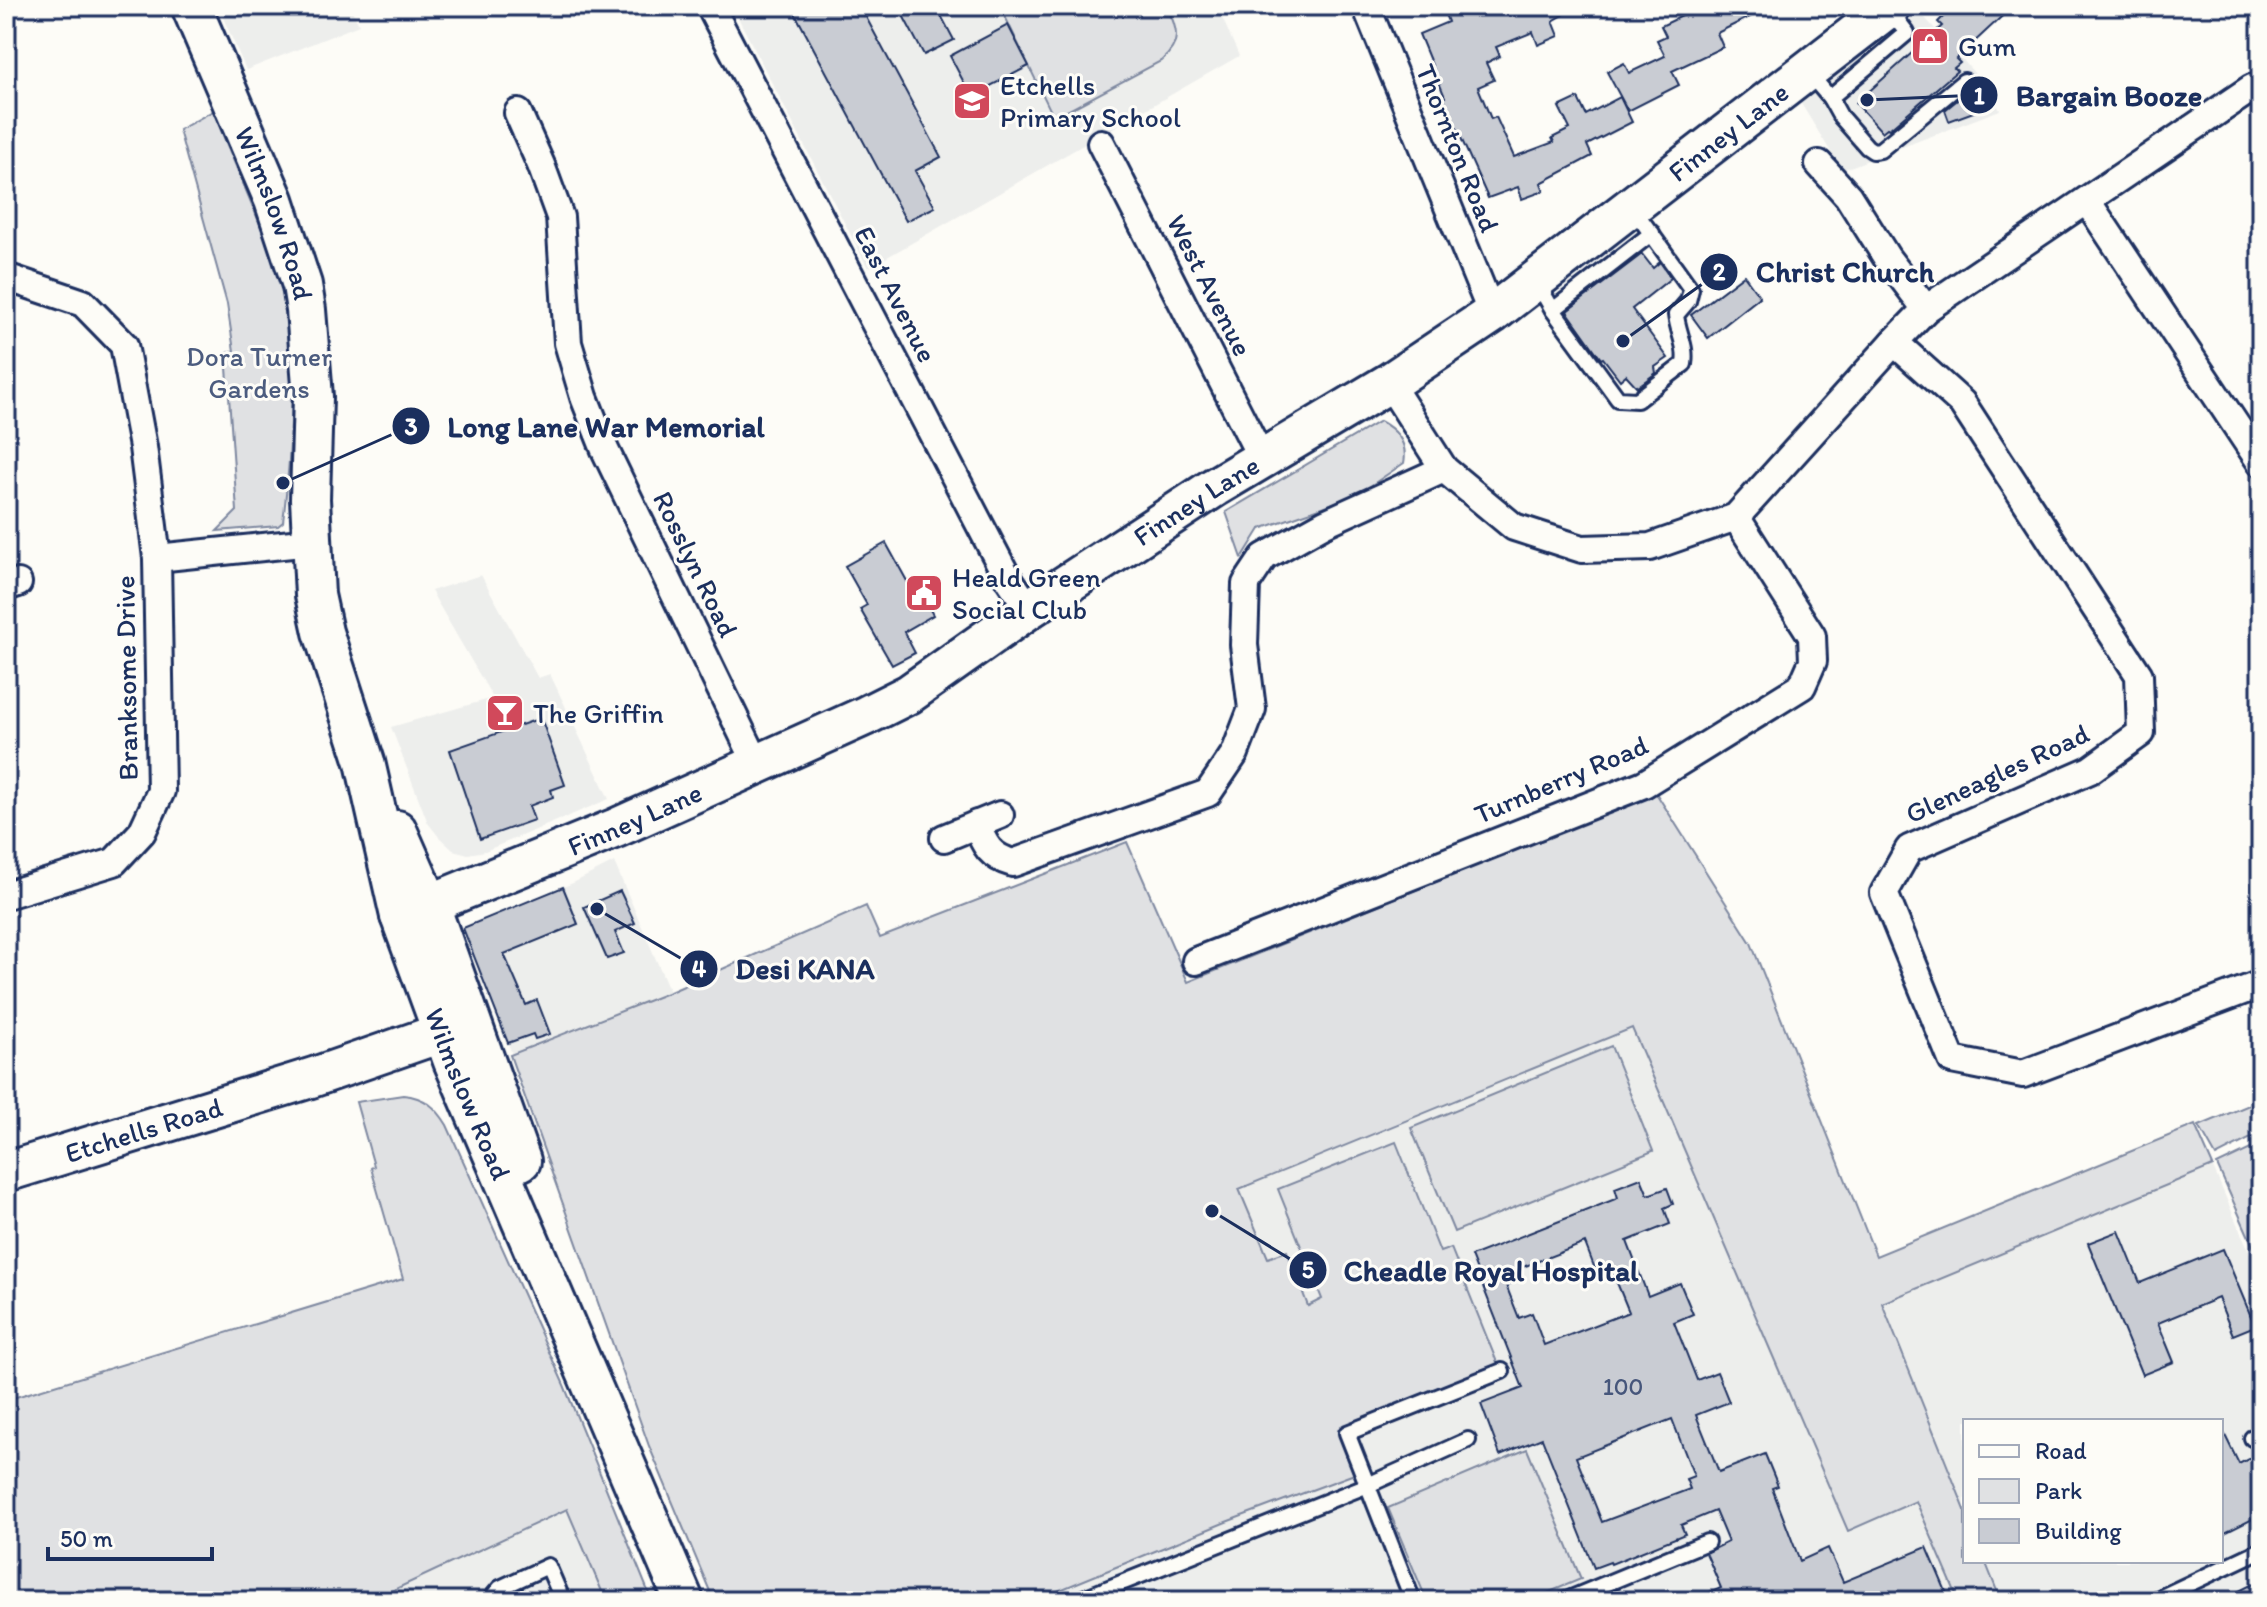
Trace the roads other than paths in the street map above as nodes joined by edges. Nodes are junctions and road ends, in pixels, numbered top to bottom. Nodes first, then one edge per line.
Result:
1 (191, 6) edge
2 (710, 6) edge
3 (1366, 6) edge
4 (1889, 7) edge
5 (1964, 81) dead end
6 (1819, 85) junction
7 (2261, 89) edge
8 (518, 113) dead end
9 (1101, 143) dead end
10 (1819, 164) dead end
11 (2087, 201) junction
12 (1642, 220) junction
13 (6, 277) edge
14 (1544, 296) junction
15 (1926, 309) junction
16 (1492, 314) junction
17 (1894, 342) junction
18 (1389, 383) junction
19 (1261, 457) junction
20 (2261, 463) edge
21 (1444, 469) junction
22 (1736, 517) junction
23 (311, 542) junction
24 (157, 558) junction
25 (1029, 609) junction
26 (757, 764) junction
27 (944, 838) dead end
28 (6, 895) edge
29 (414, 910) junction
30 (1196, 961) dead end
31 (419, 976) junction
32 (2261, 984) edge
33 (463, 1042) junction
34 (297, 1083) junction
35 (6, 1172) edge
36 (1502, 1371) dead end
37 (1468, 1440) dead end
38 (1368, 1485) junction
39 (1707, 1542) dead end
40 (2261, 1550) edge
41 (489, 1601) edge
42 (563, 1601) edge
43 (684, 1601) edge
44 (1076, 1601) edge
45 (1413, 1601) edge
46 (1564, 1601) edge
47 (2153, 1601) edge

1 - 23 street, Wilmslow Road
2 - 25 street, East Avenue
3 - 16 street, Thornton Road
4 - 6 street, Finney Lane
5 - 6 lane
6 - 12 street, Finney Lane
7 - 11 street
8 - 26 street, Rosslyn Road
9 - 19 street, West Avenue
10 - 15 street
11 - 15 street
11 - 20 street
12 - 14 street, Finney Lane
12 - 14 lane
13 - 24 street, Branksome Drive
14 - 16 street, Finney Lane
15 - 17 street
16 - 18 street, Finney Lane
17 - 22 street
17 - 32 street, Gleneagles Road
18 - 19 street, Finney Lane
18 - 21 street
19 - 25 street, Finney Lane
21 - 22 street
21 - 27 street
22 - 30 street, Turnberry Road
23 - 24 street
23 - 29 street, Wilmslow Road
24 - 28 street, Branksome Drive
25 - 26 street, Finney Lane
26 - 29 street, Finney Lane
29 - 31 street, Wilmslow Road
29 - 33 street, Wilmslow Road
31 - 33 street, Wilmslow Road
31 - 34 street
33 - 34 street, Etchells Road
33 - 43 street, Wilmslow Road
34 - 35 street, Etchells Road
36 - 38 lane
37 - 38 lane
38 - 44 lane
38 - 45 lane
39 - 46 lane
40 - 47 lane
41 - 42 lane

